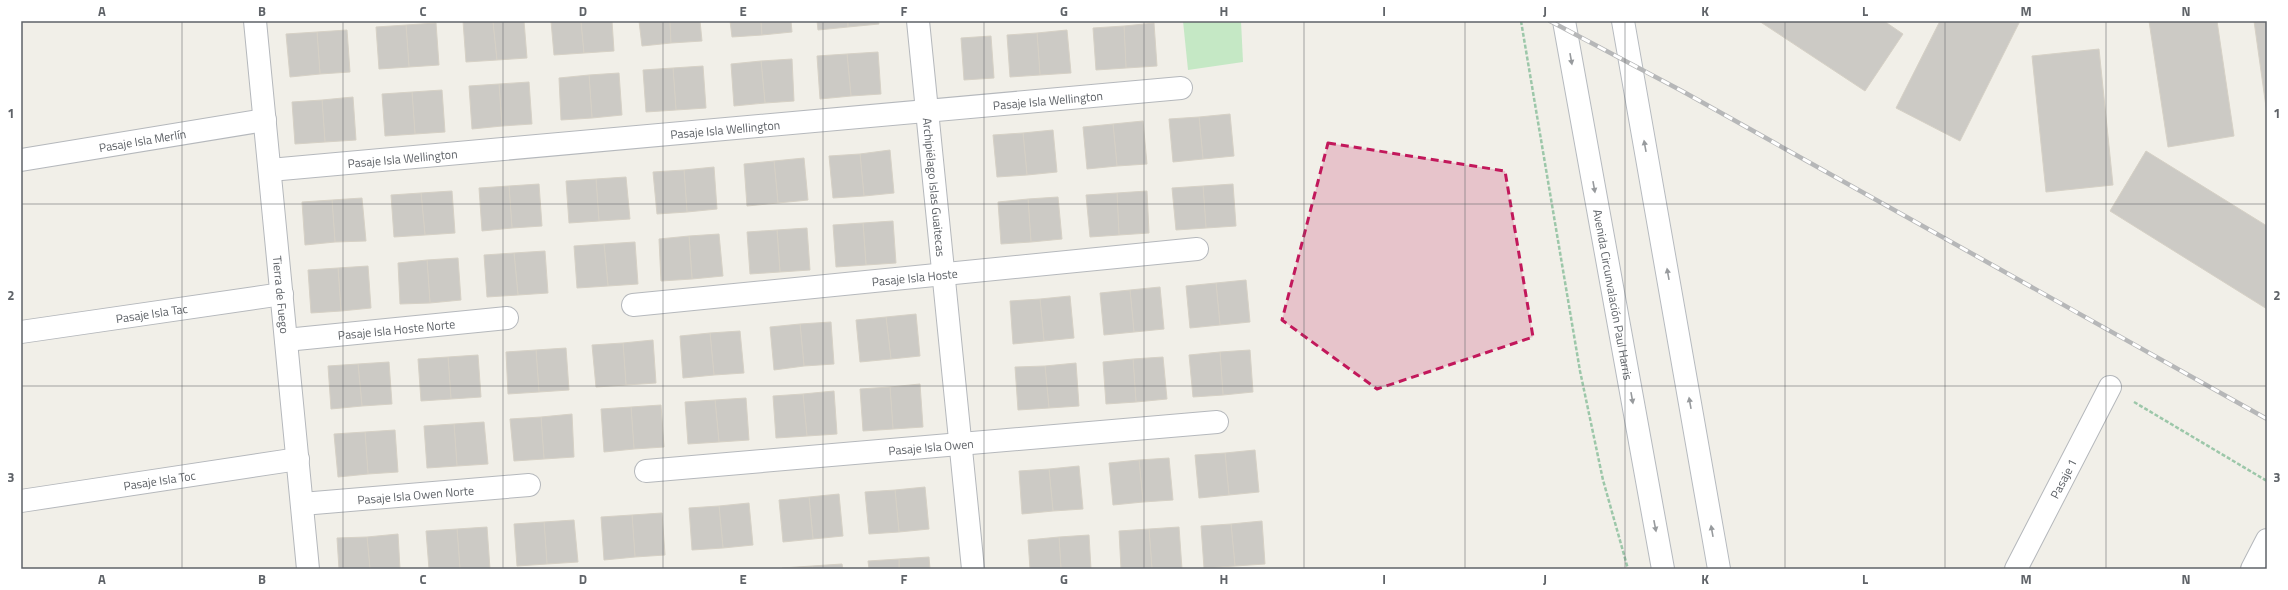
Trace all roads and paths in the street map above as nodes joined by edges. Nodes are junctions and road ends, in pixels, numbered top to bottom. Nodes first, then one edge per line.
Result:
1 (255, 21) edge
2 (918, 21) edge
3 (1521, 21) edge
4 (1564, 21) edge
5 (1623, 21) edge
6 (1182, 88) dead end
7 (927, 113) junction
8 (265, 120) junction
9 (21, 160) edge
10 (270, 170) junction
11 (1197, 249) dead end
12 (943, 274) junction
13 (282, 294) junction
14 (633, 305) dead end
15 (507, 318) dead end
16 (21, 332) edge
17 (286, 340) junction
18 (2110, 387) joint
19 (1216, 422) dead end
20 (960, 445) junction
21 (298, 460) junction
22 (646, 471) dead end
23 (2267, 481) edge
24 (529, 485) dead end
25 (21, 501) edge
26 (302, 504) junction
27 (2267, 540) edge
28 (308, 569) edge
29 (973, 569) edge
30 (1628, 569) edge
31 (1663, 569) edge
32 (1719, 569) edge
33 (2016, 569) edge
34 (2252, 569) edge

1 - 8 street, Tierra de Fuego
2 - 7 street, Archipiélago Islas Guaitecas
3 - 30 path
4 -> 31 street, Avenida Circunvalación Paul Harris
32 -> 5 street
6 - 7 street, Pasaje Isla Wellington
7 - 10 street, Pasaje Isla Wellington
7 - 12 street, Archipiélago Islas Guaitecas
8 - 9 street, Pasaje Isla Merlín
8 - 10 street, Tierra de Fuego
10 - 13 street, Tierra de Fuego
11 - 12 street, Pasaje Isla Hoste
12 - 14 street, Pasaje Isla Hoste
12 - 20 street, Archipiélago Islas Guaitecas
13 - 16 street, Pasaje Isla Tac
13 - 17 street, Tierra de Fuego
15 - 17 street, Pasaje Isla Hoste Norte
17 - 21 street, Tierra de Fuego
18 - 23 path
18 - 33 street, Pasaje 1
19 - 20 street, Pasaje Isla Owen
20 - 22 street, Pasaje Isla Owen
20 - 29 street, Archipiélago Islas Guaitecas
21 - 25 street, Pasaje Isla Toc
21 - 26 street, Tierra de Fuego
24 - 26 street, Pasaje Isla Owen Norte
26 - 28 street, Tierra de Fuego
27 - 34 street

